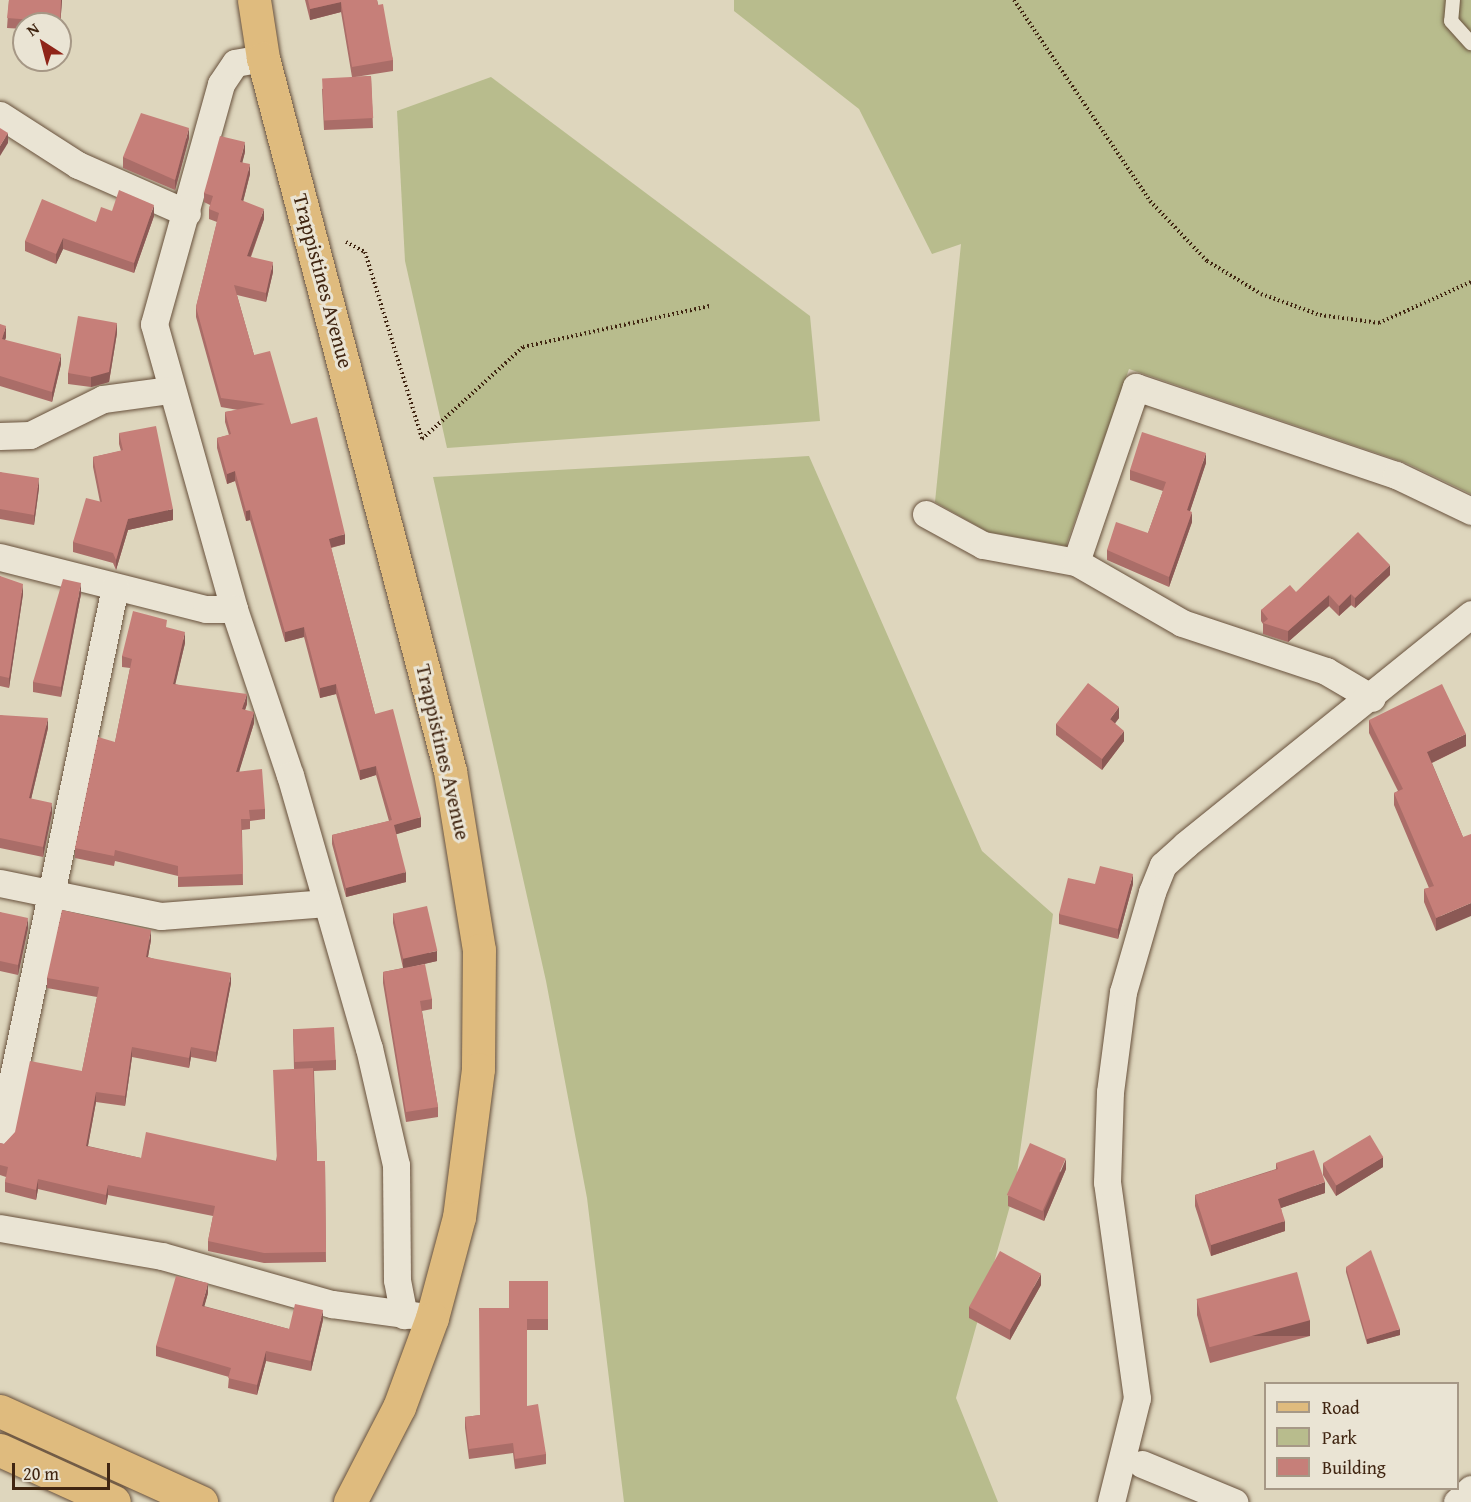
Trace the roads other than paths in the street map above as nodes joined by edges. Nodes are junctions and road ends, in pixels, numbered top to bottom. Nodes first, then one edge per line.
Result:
1 (254, 0) edge
2 (1453, 0) edge
3 (1471, 43) edge
4 (262, 58) junction
5 (0, 115) edge
6 (188, 213) junction
7 (170, 390) junction
8 (0, 436) edge
9 (1471, 511) edge
10 (926, 514) dead end
11 (0, 557) edge
12 (1076, 562) junction
13 (116, 587) junction
14 (234, 609) junction
15 (1471, 614) edge
16 (1372, 698) junction
17 (0, 883) edge
18 (52, 894) junction
19 (326, 903) junction
20 (0, 1139) edge
21 (0, 1228) edge
22 (418, 1316) junction
23 (0, 1411) edge
24 (0, 1450) edge
25 (1142, 1464) dead end
26 (1471, 1489) edge
27 (114, 1502) edge
28 (201, 1502) edge
29 (350, 1502) edge
30 (1111, 1502) edge
31 (1234, 1502) edge
32 (1457, 1502) edge

1 - 4 main road, Trappistines Avenue
2 - 3 lane
4 - 6 street
4 - 22 main road, Trappistines Avenue
5 - 6 street
6 - 7 street
7 - 8 street
7 - 14 street
9 - 12 street
10 - 12 street
11 - 13 street
12 - 16 street
13 - 14 street
13 - 18 street
14 - 19 street
15 - 16 street
16 - 30 street
17 - 18 street
18 - 19 street
18 - 20 street
19 - 22 street
21 - 22 street
22 - 29 main road, Trappistines Avenue
23 - 28 main road
24 - 27 main road
25 - 31 street
26 - 32 street

